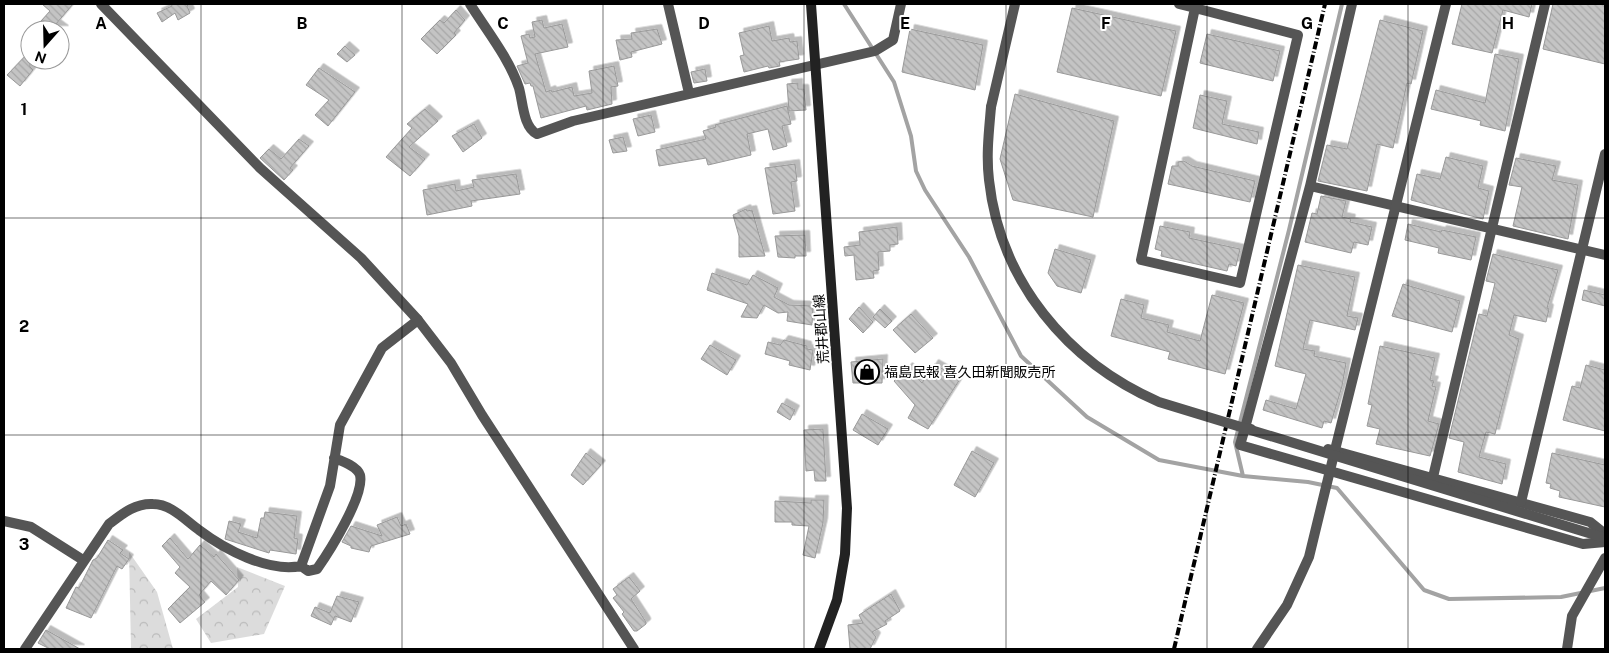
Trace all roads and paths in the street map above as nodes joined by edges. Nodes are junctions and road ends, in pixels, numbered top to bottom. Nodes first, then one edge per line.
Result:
1 (101, 4) edge
2 (470, 4) edge
3 (668, 4) edge
4 (811, 4) edge
5 (901, 4) edge
6 (1015, 4) edge
7 (1179, 4) edge
8 (1352, 4) edge
9 (1446, 4) edge
10 (1545, 4) edge
11 (1196, 6) edge
12 (816, 64) junction
13 (688, 93) junction
14 (1605, 154) edge
15 (1310, 186) junction
16 (1395, 206) junction
17 (1491, 229) junction
18 (1583, 249) junction
19 (1605, 255) edge
20 (418, 320) junction
21 (1245, 428) junction
22 (1334, 450) junction
23 (334, 458) junction
24 (1330, 472) junction
25 (1433, 477) junction
26 (1521, 502) junction
27 (4, 520) edge
28 (1605, 534) edge
29 (1605, 538) edge
30 (1605, 542) edge
31 (1605, 558) edge
32 (83, 560) junction
33 (301, 566) junction
34 (25, 649) edge
35 (634, 649) edge
36 (819, 649) edge
37 (1258, 649) edge
38 (1567, 649) edge

1 - 20 street
2 - 13 street
3 - 13 street
4 - 12 main road, 荒井郡山線
5 - 12 street
6 - 29 street, bridge
7 - 11 street
8 - 15 street
9 - 16 street
10 - 17 street
11 - 11 street
12 - 13 street
12 - 36 main road, 荒井郡山線
14 - 18 street
15 - 16 street
15 - 21 street
16 - 17 street
16 - 22 street
17 - 18 street
17 - 25 street
18 - 19 street
18 - 26 street
20 - 23 street
20 - 35 street
21 - 22 street
21 - 24 street
22 - 24 street
22 - 25 street
23 - 33 street
23 - 33 street
24 - 30 street
24 - 37 street
25 - 26 street
26 - 28 street
27 - 32 street
31 - 38 street
32 - 33 street
32 - 34 street

